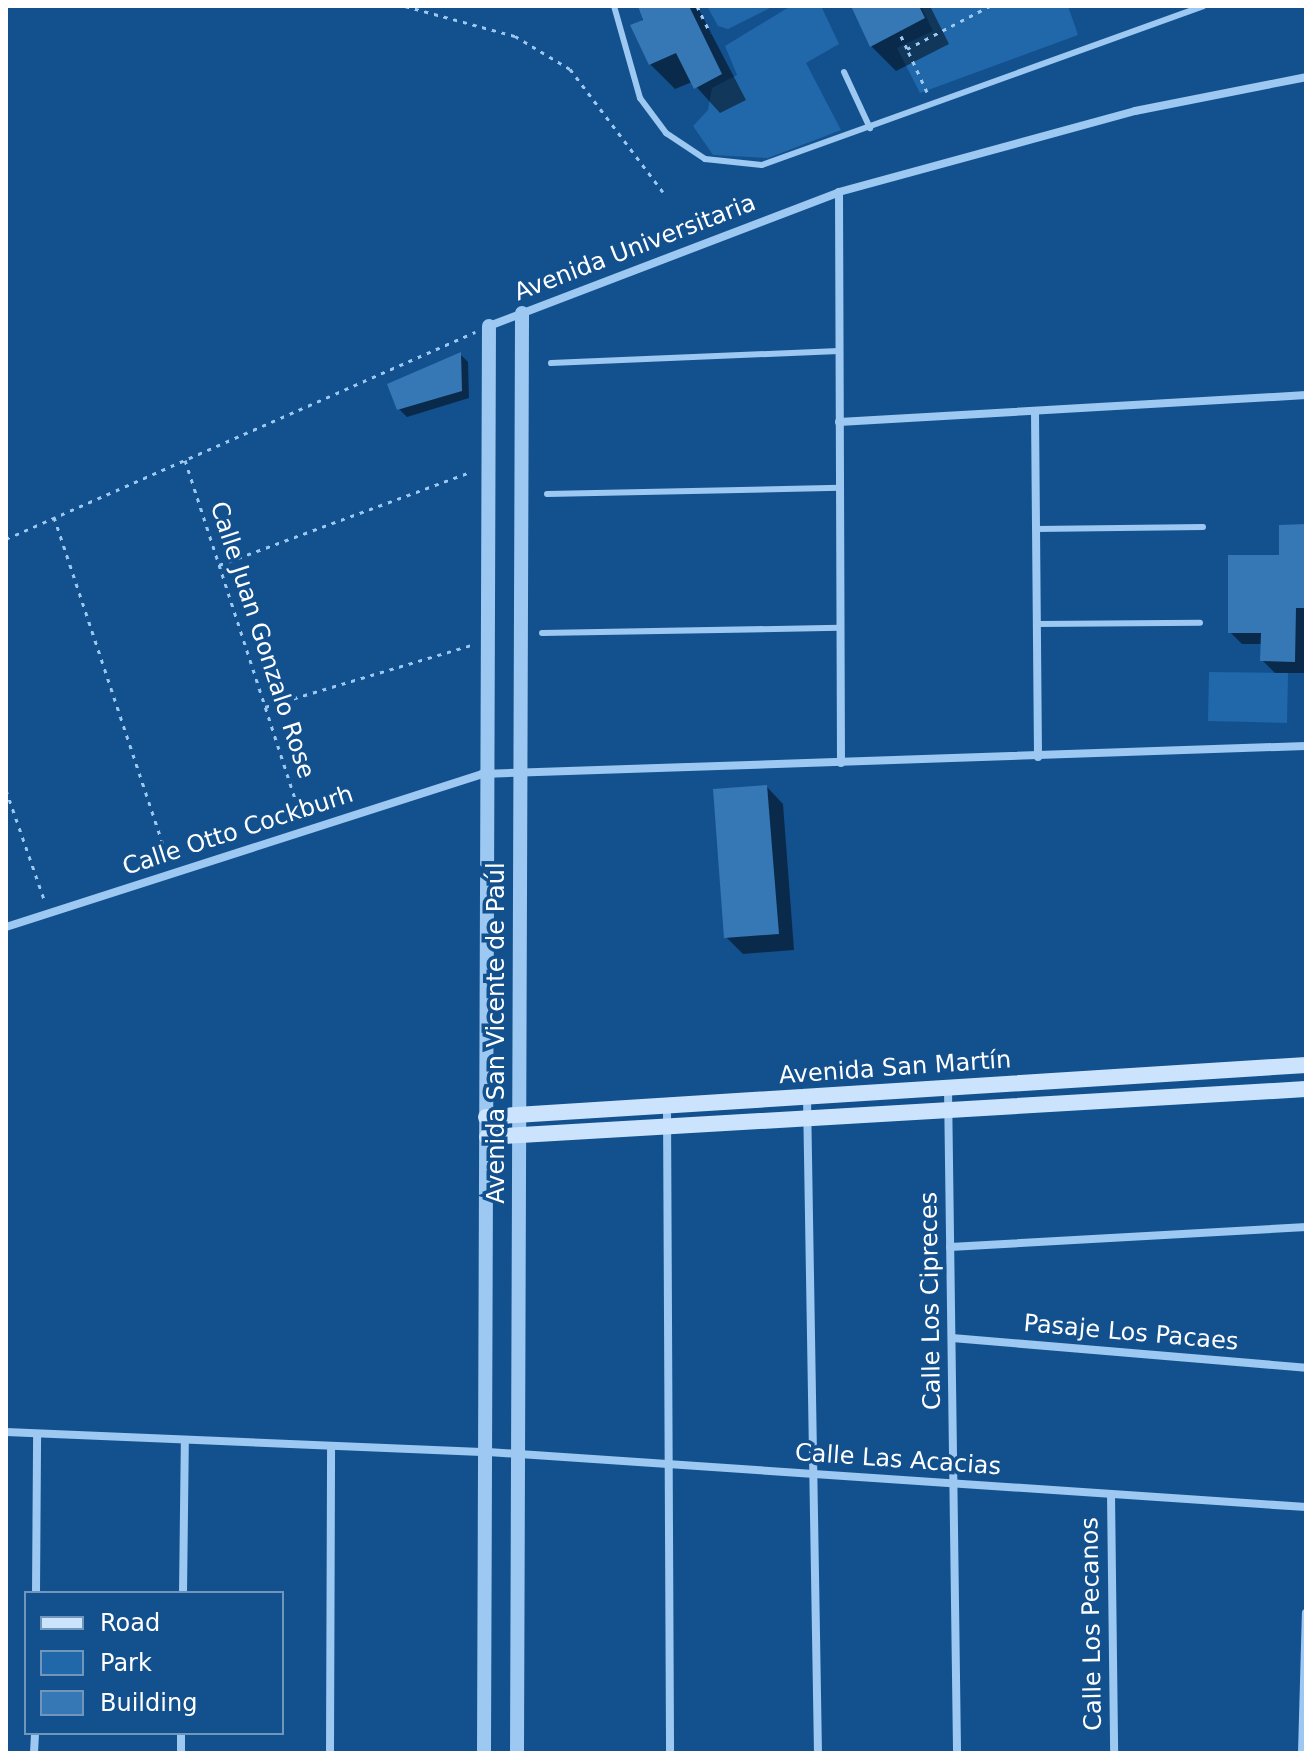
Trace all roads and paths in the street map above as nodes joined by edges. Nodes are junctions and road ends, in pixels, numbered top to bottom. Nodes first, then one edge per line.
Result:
1 (405, 6) edge
2 (614, 6) edge
3 (697, 6) edge
4 (990, 6) edge
5 (1203, 6) edge
6 (710, 33) dead end
7 (901, 36) dead end
8 (907, 49) junction
9 (844, 72) dead end
10 (1306, 77) edge
11 (933, 105) junction
12 (870, 128) junction
13 (663, 192) dead end
14 (839, 192) junction
15 (522, 313) junction
16 (489, 326) junction
17 (839, 351) junction
18 (551, 363) dead end
19 (1306, 395) edge
20 (1035, 412) junction
21 (839, 422) junction
22 (185, 460) junction
23 (489, 466) junction
24 (840, 488) junction
25 (547, 494) dead end
26 (54, 517) junction
27 (1203, 527) dead end
28 (1036, 529) junction
29 (6, 539) edge
30 (219, 565) junction
31 (1200, 623) dead end
32 (1037, 624) junction
33 (840, 628) junction
34 (542, 633) dead end
35 (488, 640) junction
36 (265, 707) junction
37 (1306, 746) edge
38 (1038, 757) junction
39 (841, 763) junction
40 (6, 790) edge
41 (305, 831) junction
42 (173, 873) junction
43 (49, 913) junction
44 (6, 927) edge
45 (1306, 1065) edge
46 (948, 1088) junction
47 (1306, 1089) edge
48 (807, 1097) junction
49 (667, 1106) junction
50 (948, 1112) junction
51 (519, 1115) junction
52 (486, 1117) junction
53 (807, 1119) junction
54 (667, 1127) junction
55 (519, 1135) junction
56 (487, 1137) junction
57 (1306, 1227) edge
58 (950, 1247) junction
59 (952, 1338) junction
60 (1306, 1368) edge
61 (6, 1432) edge
62 (37, 1434) junction
63 (185, 1440) junction
64 (331, 1446) junction
65 (518, 1454) junction
66 (669, 1464) junction
67 (813, 1474) junction
68 (955, 1484) junction
69 (1111, 1494) junction
70 (1306, 1507) edge
71 (36, 1591) edge
72 (183, 1591) edge
73 (1306, 1613) edge
74 (330, 1753) edge
75 (484, 1753) edge
76 (517, 1753) edge
77 (670, 1753) edge
78 (818, 1753) edge
79 (957, 1753) edge
80 (1114, 1753) edge
81 (1302, 1753) edge

1 - 13 path
2 - 12 lane
3 - 6 path
4 - 8 path
5 - 11 lane
7 - 8 path
8 - 11 path
9 - 12 lane
10 - 14 street, Avenida Universitaria
11 - 12 lane
14 - 15 street, Avenida Universitaria
14 - 17 street
15 - 16 street, Avenida Universitaria
15 - 51 street, Avenida San Vicente de Paúl
16 - 22 path
16 - 23 street, Avenida San Vicente de Paúl
17 - 18 lane
17 - 21 street
19 - 20 street
20 - 21 street
20 - 28 street
21 - 24 street
22 - 26 path
22 - 30 path, Calle Juan Gonzalo Rose
23 - 30 path
23 - 35 street, Avenida San Vicente de Paúl
24 - 25 lane
24 - 33 street
26 - 29 path
26 - 42 path
27 - 28 lane
28 - 32 street
30 - 36 path, Calle Juan Gonzalo Rose
31 - 32 lane
32 - 38 street
33 - 34 lane
33 - 39 street
35 - 36 path
35 - 52 street, Avenida San Vicente de Paúl
36 - 41 path, Calle Juan Gonzalo Rose
37 - 38 street, Calle Otto Cockburh
38 - 39 street, Calle Otto Cockburh
39 - 41 street, Calle Otto Cockburh
40 - 43 path
41 - 42 street, Calle Otto Cockburh
42 - 43 street, Calle Otto Cockburh
43 - 44 street, Calle Otto Cockburh
45 - 46 main road, Avenida San Martín
46 - 48 main road, Avenida San Martín
46 - 50 street, Calle Los Cipreces
47 - 50 main road, Avenida San Martín
48 - 49 main road, Avenida San Martín
48 - 53 street
49 - 51 main road, Avenida San Martín
49 - 54 street
50 - 53 main road, Avenida San Martín
50 - 58 street, Calle Los Cipreces
51 - 52 main road, Avenida San Martín
51 - 55 street, Avenida San Vicente de Paúl
52 - 56 street, Avenida San Vicente de Paúl
53 - 54 main road, Avenida San Martín
53 - 67 street
54 - 55 main road, Avenida San Martín
54 - 66 street
55 - 56 main road, Avenida San Martín
55 - 65 street, Avenida San Vicente de Paúl
56 - 75 street, Avenida San Vicente de Paúl
57 - 58 street
58 - 59 street, Calle Los Cipreces
59 - 60 street, Pasaje Los Pacaes
59 - 68 street, Calle Los Cipreces
61 - 62 street, Calle Las Acacias
62 - 63 street, Calle Las Acacias
62 - 71 street
63 - 64 street, Calle Las Acacias
63 - 72 street
64 - 65 street, Calle Las Acacias
64 - 74 street
65 - 66 street, Calle Las Acacias
65 - 76 street, Avenida San Vicente de Paúl
66 - 67 street, Calle Las Acacias
66 - 77 street
67 - 68 street, Calle Las Acacias
67 - 78 street
68 - 69 street, Calle Las Acacias
68 - 79 street, Calle Los Cipreces
69 - 70 street, Calle Las Acacias
69 - 80 street, Calle Los Pecanos
73 - 81 street

